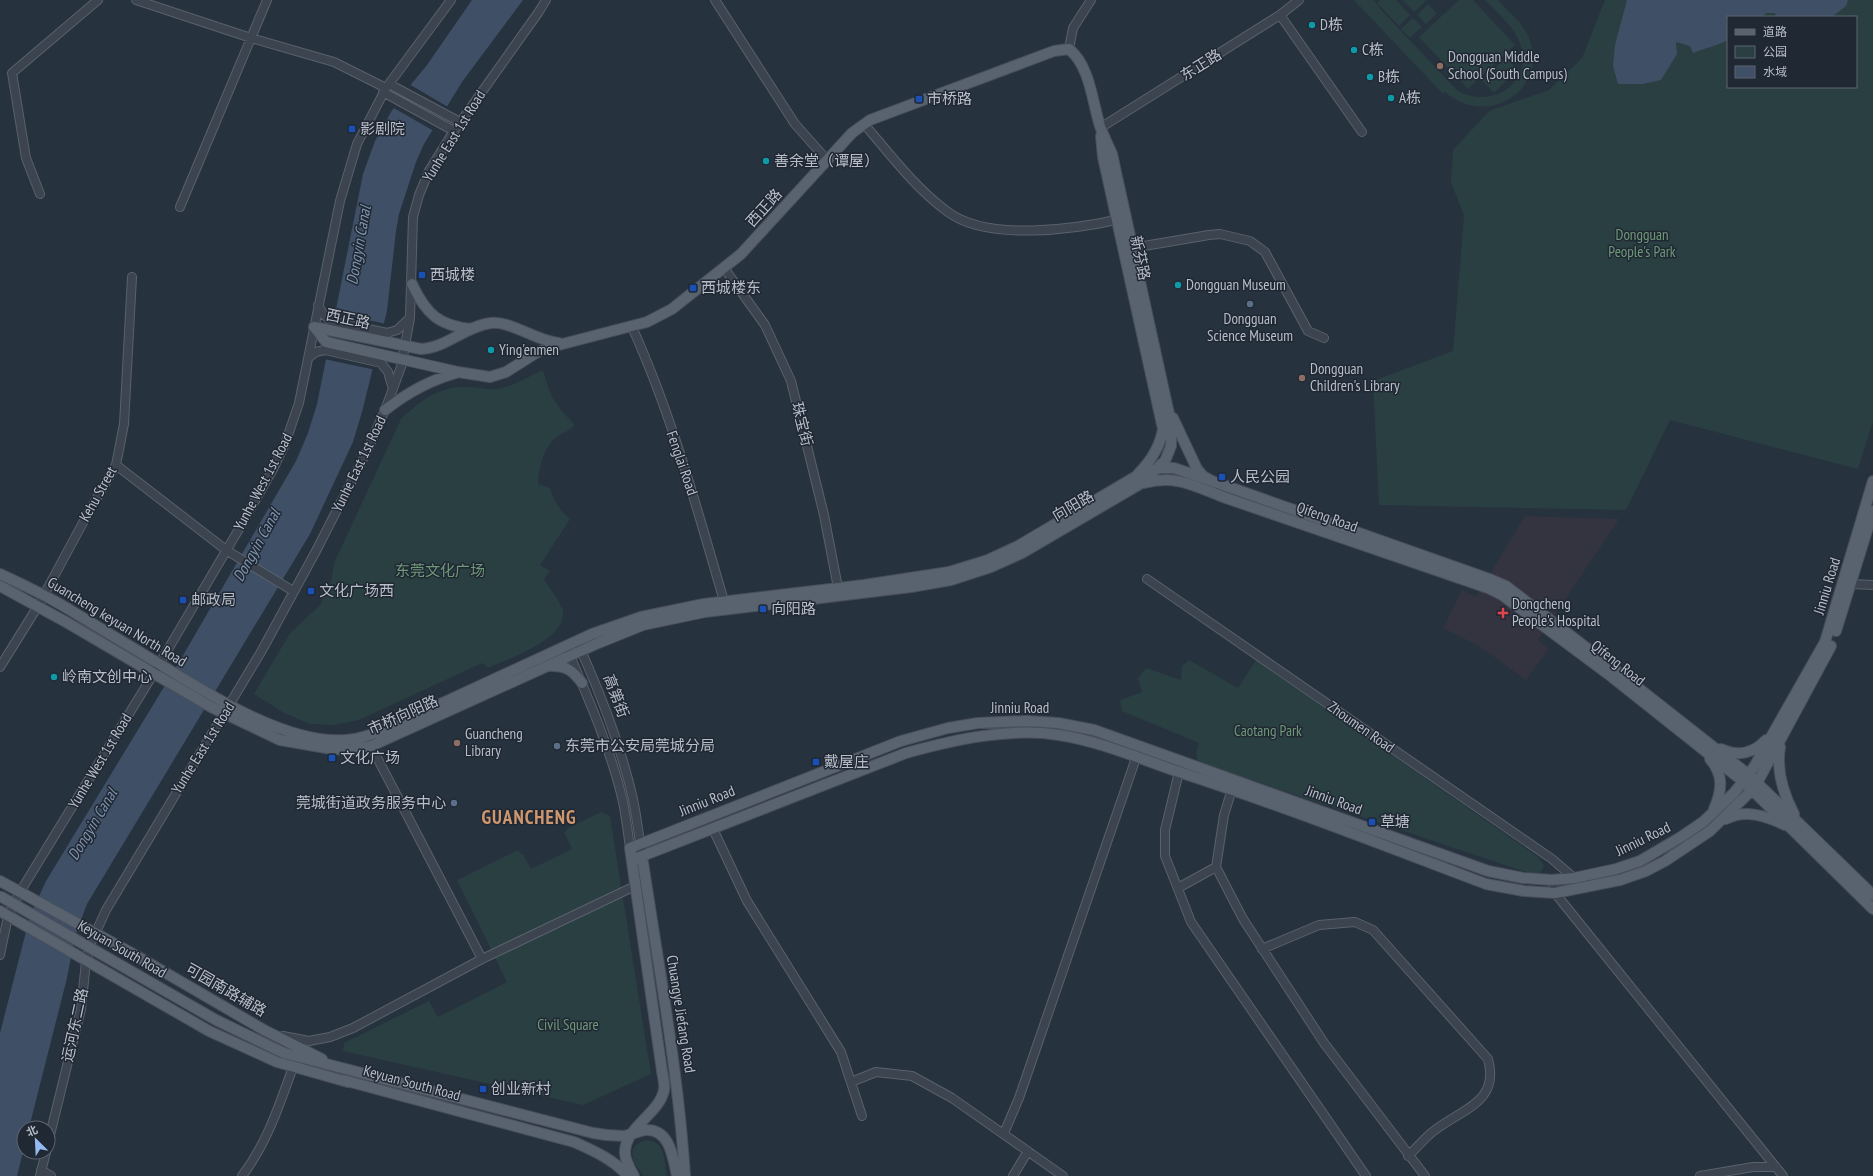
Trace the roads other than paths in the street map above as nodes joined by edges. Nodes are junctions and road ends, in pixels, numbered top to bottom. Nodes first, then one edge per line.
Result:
1 (98, 0) edge
2 (136, 0) edge
3 (267, 0) edge
4 (450, 0) edge
5 (546, 0) edge
6 (715, 0) edge
7 (1091, 0) edge
8 (1299, 0) edge
9 (1280, 16) junction
10 (251, 38) junction
11 (1069, 49) junction
12 (388, 89) junction
13 (460, 122) junction
14 (864, 124) junction
15 (1100, 128) junction
16 (454, 131) junction
17 (1362, 132) dead end
18 (826, 160) junction
19 (40, 194) dead end
20 (180, 207) dead end
21 (1121, 219) junction
22 (1132, 248) junction
23 (724, 268) junction
24 (132, 277) dead end
25 (412, 284) junction
26 (318, 305) junction
27 (410, 318) junction
28 (330, 325) junction
29 (314, 327) junction
30 (632, 327) junction
31 (472, 329) junction
32 (386, 338) junction
33 (1324, 338) dead end
34 (563, 343) junction
35 (326, 346) junction
36 (405, 346) junction
37 (308, 358) junction
38 (381, 359) junction
39 (402, 359) junction
40 (458, 372) junction
41 (393, 390) junction
42 (1159, 392) junction
43 (1167, 405) junction
44 (385, 410) junction
45 (1171, 430) junction
46 (116, 465) junction
47 (1159, 468) junction
48 (1192, 473) junction
49 (1138, 480) junction
50 (1212, 481) junction
51 (1873, 481) edge
52 (1201, 488) junction
53 (1228, 493) junction
54 (1873, 511) edge
55 (226, 550) junction
56 (0, 574) edge
57 (1147, 579) dead end
58 (1852, 584) junction
59 (1873, 585) edge
60 (0, 586) edge
61 (293, 591) junction
62 (839, 592) junction
63 (44, 595) junction
64 (724, 601) junction
65 (38, 606) junction
66 (579, 646) junction
67 (568, 651) junction
68 (553, 660) junction
69 (0, 667) edge
70 (156, 668) junction
71 (582, 684) junction
72 (214, 703) joint
73 (227, 709) junction
74 (1778, 735) junction
75 (369, 736) junction
76 (371, 746) junction
77 (1706, 746) junction
78 (1136, 758) junction
79 (1179, 772) junction
80 (1746, 778) junction
81 (1755, 786) junction
82 (1232, 789) junction
83 (1713, 813) junction
84 (1719, 822) junction
85 (1796, 827) junction
86 (713, 829) junction
87 (640, 844) junction
88 (630, 848) junction
89 (642, 856) junction
90 (632, 860) junction
91 (1216, 867) junction
92 (1574, 878) junction
93 (1552, 880) junction
94 (0, 881) edge
95 (635, 886) junction
96 (1178, 888) junction
97 (20, 892) junction
98 (1555, 893) junction
99 (1873, 895) edge
100 (0, 896) edge
101 (1873, 909) edge
102 (106, 910) joint
103 (4, 914) edge
104 (95, 933) junction
105 (1262, 949) junction
106 (0, 954) edge
107 (482, 959) junction
108 (86, 962) junction
109 (270, 1032) junction
110 (284, 1054) junction
111 (292, 1067) junction
112 (358, 1072) junction
113 (348, 1082) junction
114 (851, 1082) junction
115 (862, 1116) dead end
116 (54, 1120) edge
117 (642, 1122) junction
118 (632, 1134) junction
119 (1004, 1134) junction
120 (602, 1135) junction
121 (1028, 1151) junction
122 (1408, 1156) junction
123 (44, 1160) edge
124 (1776, 1168) junction
125 (40, 1173) edge
126 (51, 1176) edge
127 (242, 1176) edge
128 (628, 1176) edge
129 (634, 1176) edge
130 (677, 1176) edge
131 (686, 1176) edge
132 (1013, 1176) edge
133 (1063, 1176) edge
134 (1366, 1176) edge
135 (1424, 1176) edge
136 (1700, 1176) edge
137 (1783, 1176) edge

1 - 19 street
2 - 10 street
3 - 10 street
4 - 12 street, Yunhe West 1st Road
5 - 13 street, Yunhe East 1st Road
6 - 18 street
7 - 11 street
8 - 9 street, 东正路
9 - 15 street, 东正路
9 - 17 street
10 - 12 street
10 - 20 street
11 - 14 main road, 西正路
11 - 15 main road, 新芬路
12 - 13 street
12 - 16 street
12 - 26 street, Yunhe West 1st Road
13 - 16 street, Yunhe East 1st Road
14 - 18 main road, 西正路
14 - 21 street
15 - 21 main road, 新芬路
16 - 25 street, Yunhe East 1st Road
18 - 23 main road, 西正路
21 - 22 main road, 新芬路
21 - 42 main road, 新芬路
22 - 33 street
22 - 42 main road, 新芬路
23 - 30 main road, 西正路
23 - 62 street, 珠宝街
24 - 46 street, Kehu Street
25 - 27 street, Yunhe East 1st Road
25 - 31 main road
26 - 28 street
26 - 29 street, Yunhe West 1st Road
27 - 32 street
27 - 36 street, Yunhe East 1st Road
28 - 29 main road, 西正路
28 - 32 main road, 西正路
29 - 35 main road, 西正路
29 - 37 street, Yunhe West 1st Road
30 - 34 main road, 西正路
30 - 64 street, Fenglai Road
31 - 34 main road, 西正路
31 - 36 main road, 西正路
32 - 36 main road, 西正路
34 - 40 main road, 西正路
35 - 37 street
35 - 38 main road, 西正路
36 - 39 street, Yunhe East 1st Road
37 - 55 street, Yunhe West 1st Road
38 - 39 main road, 西正路
38 - 41 street
39 - 40 main road, 西正路
39 - 41 street, Yunhe East 1st Road
40 - 44 main road
41 - 44 street, Yunhe East 1st Road
42 - 43 main road
42 - 45 main road
42 - 49 main road
43 - 45 main road
43 - 50 main road
44 - 61 street, Yunhe East 1st Road
45 - 47 main road
45 - 48 main road
46 - 55 street
46 - 63 street, Kehu Street
47 - 48 main road
47 - 49 main road
48 - 50 main road
48 - 52 main road
49 - 52 main road
49 - 62 main road, 向阳路
50 - 53 main road
51 - 74 main road, Jinniu Road
52 - 53 main road
53 - 77 main road, Qifeng Road
54 - 58 main road
55 - 61 street
55 - 70 street, Yunhe West 1st Road
56 - 63 main road, Guancheng keyuan North Road
57 - 92 street, Zhoumen Road
58 - 59 street
58 - 74 main road
60 - 65 main road, Guancheng keyuan North Road
61 - 73 street, Yunhe East 1st Road
62 - 64 main road, 向阳路
62 - 66 main road, 向阳路
63 - 65 street, Kehu Street
63 - 70 main road, Guancheng keyuan North Road
64 - 66 main road, 向阳路
65 - 69 street, Kehu Street
65 - 70 main road, Guancheng keyuan North Road
66 - 67 main road, 向阳路
66 - 87 street, 高第街
67 - 68 main road, 向阳路
67 - 71 street, 高第街
68 - 71 main road
68 - 75 main road, 市桥向阳路
68 - 76 main road, 市桥向阳路
70 - 72 main road, Guancheng keyuan North Road
70 - 97 street, Yunhe West 1st Road
71 - 88 street, 高第街
72 - 73 main road, 市桥向阳路
73 - 75 main road, 市桥向阳路
73 - 76 main road, 市桥向阳路
73 - 102 street, Yunhe East 1st Road
74 - 77 main road
74 - 80 main road, Jinniu Road
74 - 81 main road
74 - 85 main road
75 - 76 street
76 - 107 street
77 - 80 main road, Qifeng Road
77 - 83 main road
78 - 79 main road
78 - 86 main road
78 - 119 street
79 - 82 main road
79 - 96 street
80 - 81 main road, Qifeng Road
80 - 83 main road, Jinniu Road
81 - 84 main road
81 - 85 main road, Qifeng Road
82 - 91 street
82 - 98 main road
83 - 92 main road, Jinniu Road
84 - 85 main road
84 - 98 main road
85 - 99 main road, Qifeng Road
85 - 101 main road, Qifeng Road
86 - 89 main road
86 - 114 street
87 - 88 main road, Jinniu Road
87 - 89 street, 高第街
87 - 93 main road, Jinniu Road
88 - 90 main road, 高第街
89 - 90 main road
89 - 131 main road, Chuangye Jiefang Road
90 - 95 main road, Chuangye Jiefang Road
91 - 96 street
91 - 105 street
92 - 93 main road, Jinniu Road
93 - 98 street
94 - 97 main road, 可园南路辅路
95 - 107 street
95 - 117 main road, Chuangye Jiefang Road
96 - 134 street
97 - 103 street, Yunhe West 1st Road
97 - 104 main road, 可园南路辅路
98 - 124 street
100 - 110 main road, Keyuan South Road, bridge
102 - 104 street, 运河东二路
103 - 106 street, Yunhe West 1st Road
103 - 108 main road
104 - 108 street, 运河东二路
104 - 109 main road, 可园南路辅路
105 - 122 street
105 - 122 street
107 - 109 street
108 - 111 main road
108 - 116 street, 运河东二路
109 - 112 main road, 可园南路辅路
110 - 112 main road, Keyuan South Road
110 - 113 main road, Keyuan South Road
111 - 113 main road
111 - 127 street
112 - 120 main road, Keyuan South Road
113 - 128 main road, Keyuan South Road
114 - 115 street
114 - 119 street
117 - 118 main road, Chuangye Jiefang Road
117 - 120 main road
118 - 120 main road, Keyuan South Road
118 - 129 main road, Chuangye Jiefang Road
118 - 130 main road, Keyuan South Road
119 - 121 street
121 - 132 street
121 - 133 street
122 - 135 street
123 - 125 street
124 - 136 street
124 - 137 street
125 - 126 street

